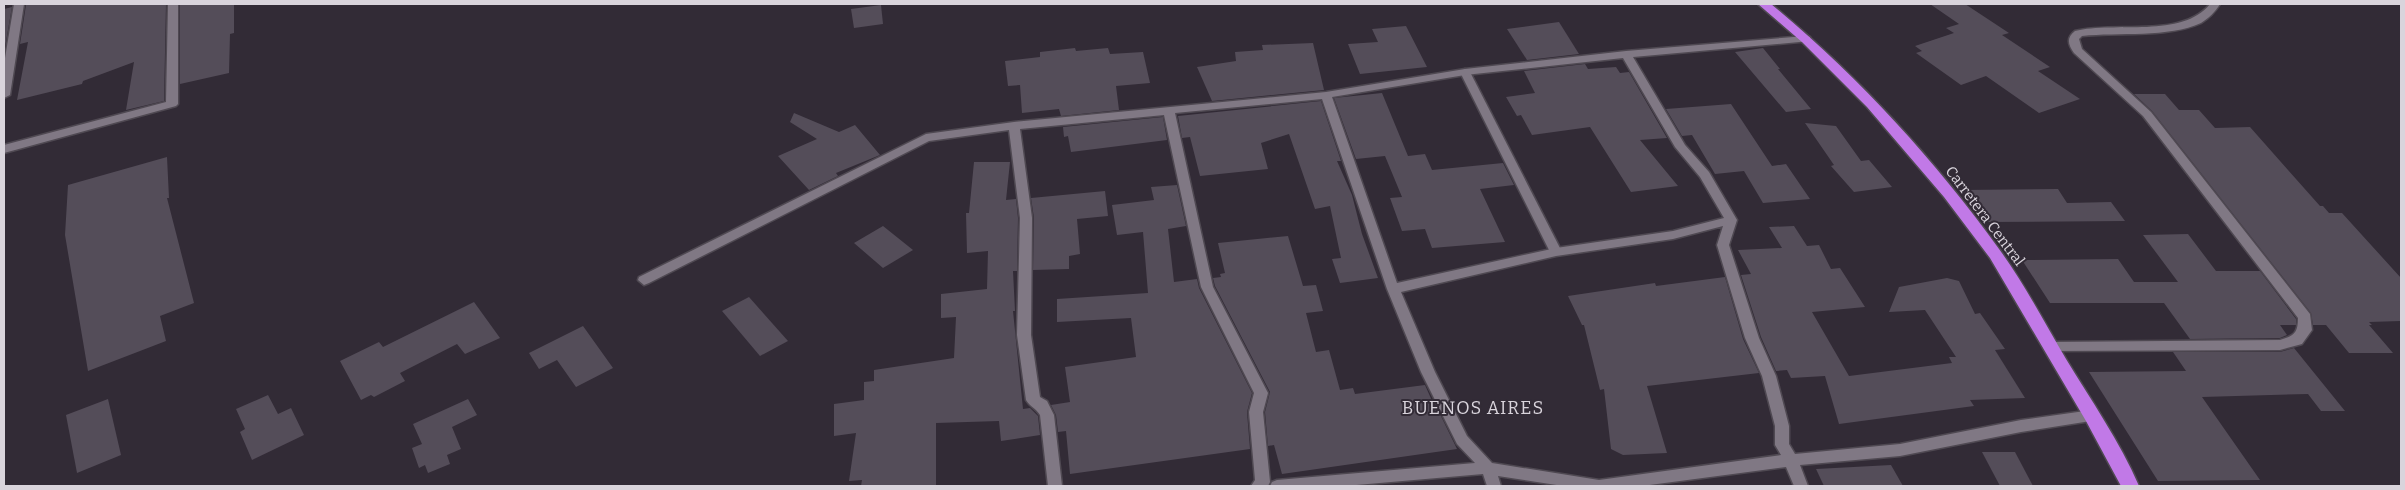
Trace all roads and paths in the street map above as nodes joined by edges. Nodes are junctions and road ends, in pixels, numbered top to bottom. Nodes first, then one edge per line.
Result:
1 (19, 4) edge
2 (174, 4) edge
3 (1764, 4) edge
4 (2215, 4) edge
5 (1806, 39) junction
6 (1626, 54) junction
7 (1465, 72) junction
8 (4, 95) edge
9 (1326, 95) junction
10 (1169, 110) junction
11 (1014, 126) junction
12 (4, 148) edge
13 (1731, 220) junction
14 (1556, 252) junction
15 (644, 280) dead end
16 (1393, 290) junction
17 (2052, 347) junction
18 (2092, 416) junction
19 (1791, 460) junction
20 (1488, 468) junction
21 (1055, 486) edge
22 (1258, 486) edge
23 (1277, 486) edge
24 (1494, 486) edge
25 (1801, 486) edge
26 (2130, 486) edge

1 - 8 street
2 - 12 street
3 - 5 highway, Carretera Central
4 - 17 street
5 - 6 street
5 - 17 highway, Carretera Central
6 - 7 street
6 - 13 street
7 - 9 street
7 - 14 street
9 - 10 street
9 - 16 street
10 - 11 street
10 - 22 street
11 - 15 street
11 - 21 street
13 - 14 street
13 - 19 street
14 - 16 street
16 - 20 street
17 - 18 highway, Carretera Central
18 - 19 street
18 - 26 highway, Carretera Central
19 - 20 street
19 - 25 street
20 - 23 street
20 - 24 street

